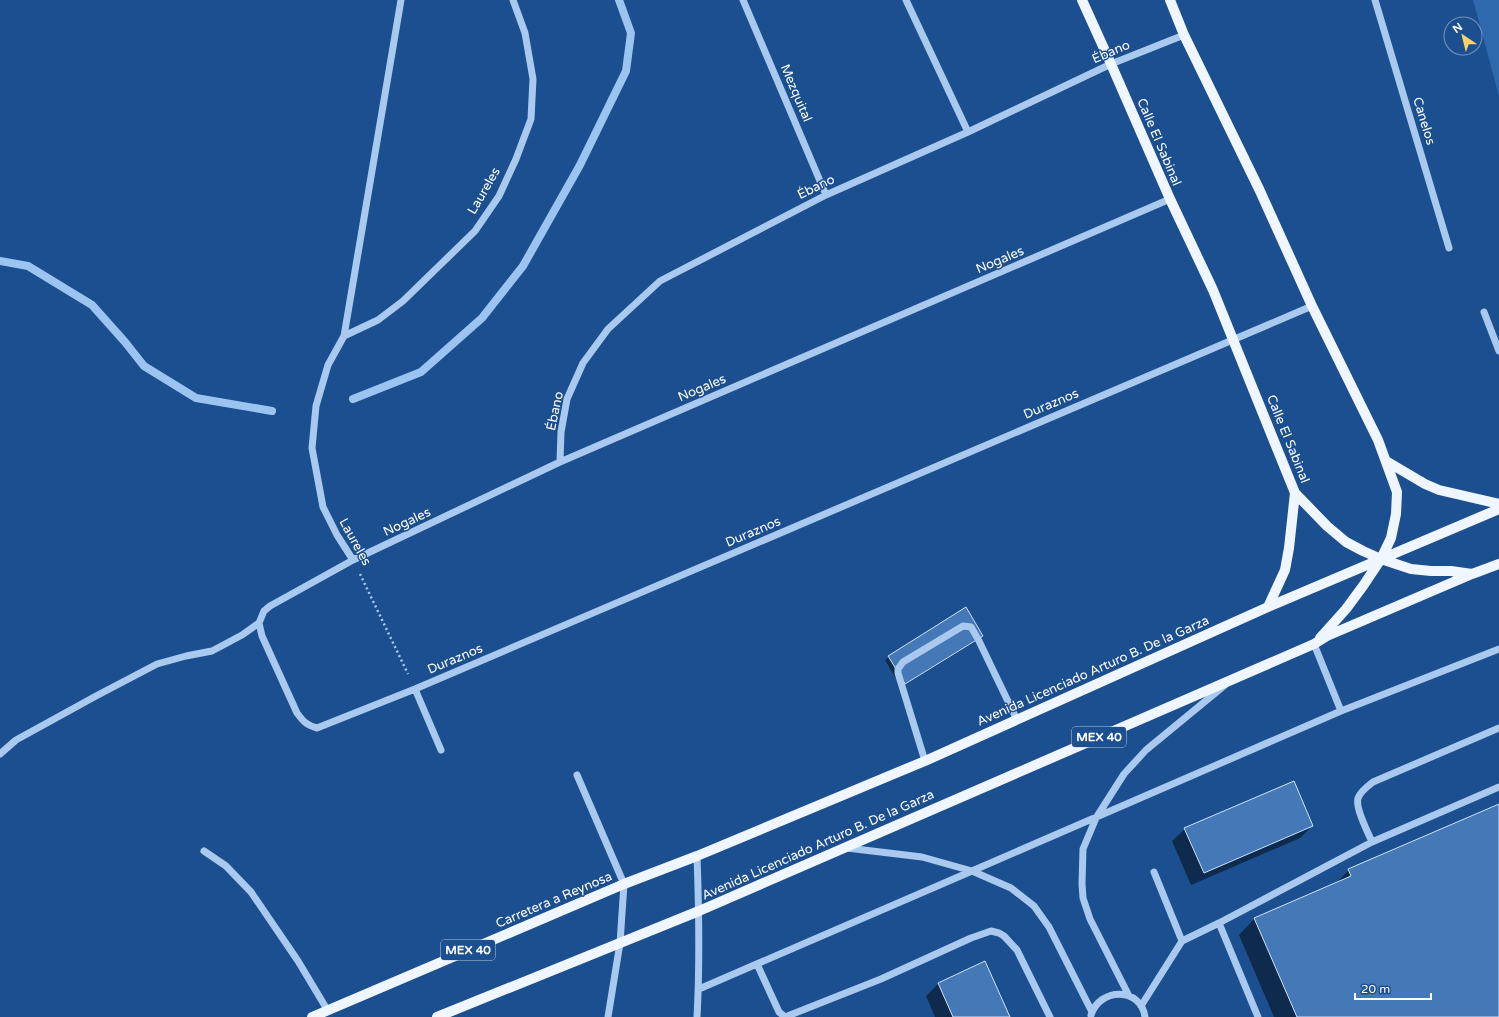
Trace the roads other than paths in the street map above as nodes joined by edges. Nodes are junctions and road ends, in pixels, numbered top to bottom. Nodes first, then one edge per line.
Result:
1 (401, 0) edge
2 (513, 0) edge
3 (743, 0) edge
4 (906, 0) edge
5 (1082, 0) edge
6 (1170, 0) edge
7 (1375, 0) edge
8 (1184, 35) junction
9 (1111, 64) junction
10 (968, 132) junction
11 (826, 195) junction
12 (1170, 200) junction
13 (1449, 248) dead end
14 (1312, 306) junction
15 (1484, 312) dead end
16 (344, 336) junction
17 (1233, 339) junction
18 (1499, 351) edge
19 (1386, 461) junction
20 (560, 462) junction
21 (1295, 493) junction
22 (1499, 504) edge
23 (1499, 508) edge
24 (1381, 559) junction
25 (353, 560) junction
26 (1499, 564) edge
27 (1472, 574) junction
28 (1268, 608) junction
29 (259, 623) junction
30 (1314, 644) junction
31 (1499, 649) edge
32 (1233, 678) junction
33 (415, 689) junction
34 (1341, 712) junction
35 (1017, 720) junction
36 (1499, 728) edge
37 (441, 750) dead end
38 (0, 754) edge
39 (925, 761) junction
40 (578, 775) dead end
41 (1499, 788) edge
42 (1096, 818) junction
43 (1372, 842) junction
44 (844, 848) junction
45 (204, 851) dead end
46 (697, 856) junction
47 (972, 871) junction
48 (1154, 872) dead end
49 (624, 884) junction
50 (699, 911) junction
51 (1219, 924) junction
52 (1182, 941) junction
53 (620, 944) junction
54 (756, 964) junction
55 (699, 989) junction
56 (1129, 996) junction
57 (1141, 1006) junction
58 (328, 1011) junction
59 (1092, 1015) edge
60 (312, 1017) edge
61 (437, 1017) edge
62 (608, 1017) edge
63 (697, 1017) edge
64 (1050, 1017) edge
65 (1145, 1017) edge
66 (1258, 1017) edge

1 - 16 street, Laureles
2 - 16 street, Laureles
3 - 11 street, Mezquital
4 - 10 street
5 - 9 main road, Calle El Sabinal
6 - 8 main road
7 - 13 street, Canelos
8 - 9 street, Ébano
8 - 14 main road
9 - 10 street, Ébano
9 - 12 main road, Calle El Sabinal
10 - 11 street, Ébano
11 - 20 street, Ébano
12 - 17 main road, Calle El Sabinal
12 - 20 street, Nogales
14 - 17 street, Duraznos
14 - 19 main road
15 - 18 street
16 - 25 street, Laureles
17 - 21 main road, Calle El Sabinal
17 - 33 street, Duraznos
19 - 22 main road
19 - 24 main road
20 - 25 street, Nogales
21 - 24 main road, Calle El Sabinal
21 - 28 main road
23 - 24 main road, Avenida Licenciado Arturo B. De la Garza / MEX 40
24 - 27 main road, Calle El Sabinal
24 - 28 main road, Avenida Licenciado Arturo B. De la Garza / MEX 40
24 - 30 main road
25 - 29 street, Nogales
26 - 27 main road, Avenida Licenciado Arturo B. De la Garza / MEX 40
27 - 30 main road, Avenida Licenciado Arturo B. De la Garza / MEX 40
28 - 35 main road, Avenida Licenciado Arturo B. De la Garza / MEX 40
29 - 33 street, Duraznos
29 - 38 street
30 - 32 main road, Avenida Licenciado Arturo B. De la Garza / MEX 40
30 - 34 street
31 - 34 street
32 - 42 street
32 - 44 main road, Avenida Licenciado Arturo B. De la Garza / MEX 40
33 - 37 street
34 - 42 street
35 - 39 main road, Avenida Licenciado Arturo B. De la Garza / MEX 40
35 - 39 street
36 - 43 street
39 - 46 main road, Avenida Licenciado Arturo B. De la Garza / MEX 40
40 - 49 street
41 - 43 street
42 - 47 street
42 - 56 street
43 - 51 street
44 - 47 street
44 - 50 main road, Avenida Licenciado Arturo B. De la Garza / MEX 40
45 - 58 street
46 - 49 main road, Carretera a Reynosa / MEX 40
46 - 50 street
47 - 54 street
47 - 59 street
48 - 52 street
49 - 53 street
49 - 58 main road, Carretera a Reynosa / MEX 40
50 - 53 main road, MEX 40
50 - 55 street
51 - 52 street
51 - 66 street
52 - 57 street
53 - 61 main road, MEX 40
53 - 62 street
54 - 55 street
54 - 64 street
55 - 63 street
56 - 57 street
56 - 59 street
57 - 65 street
58 - 60 main road, Carretera a Reynosa / MEX 40

